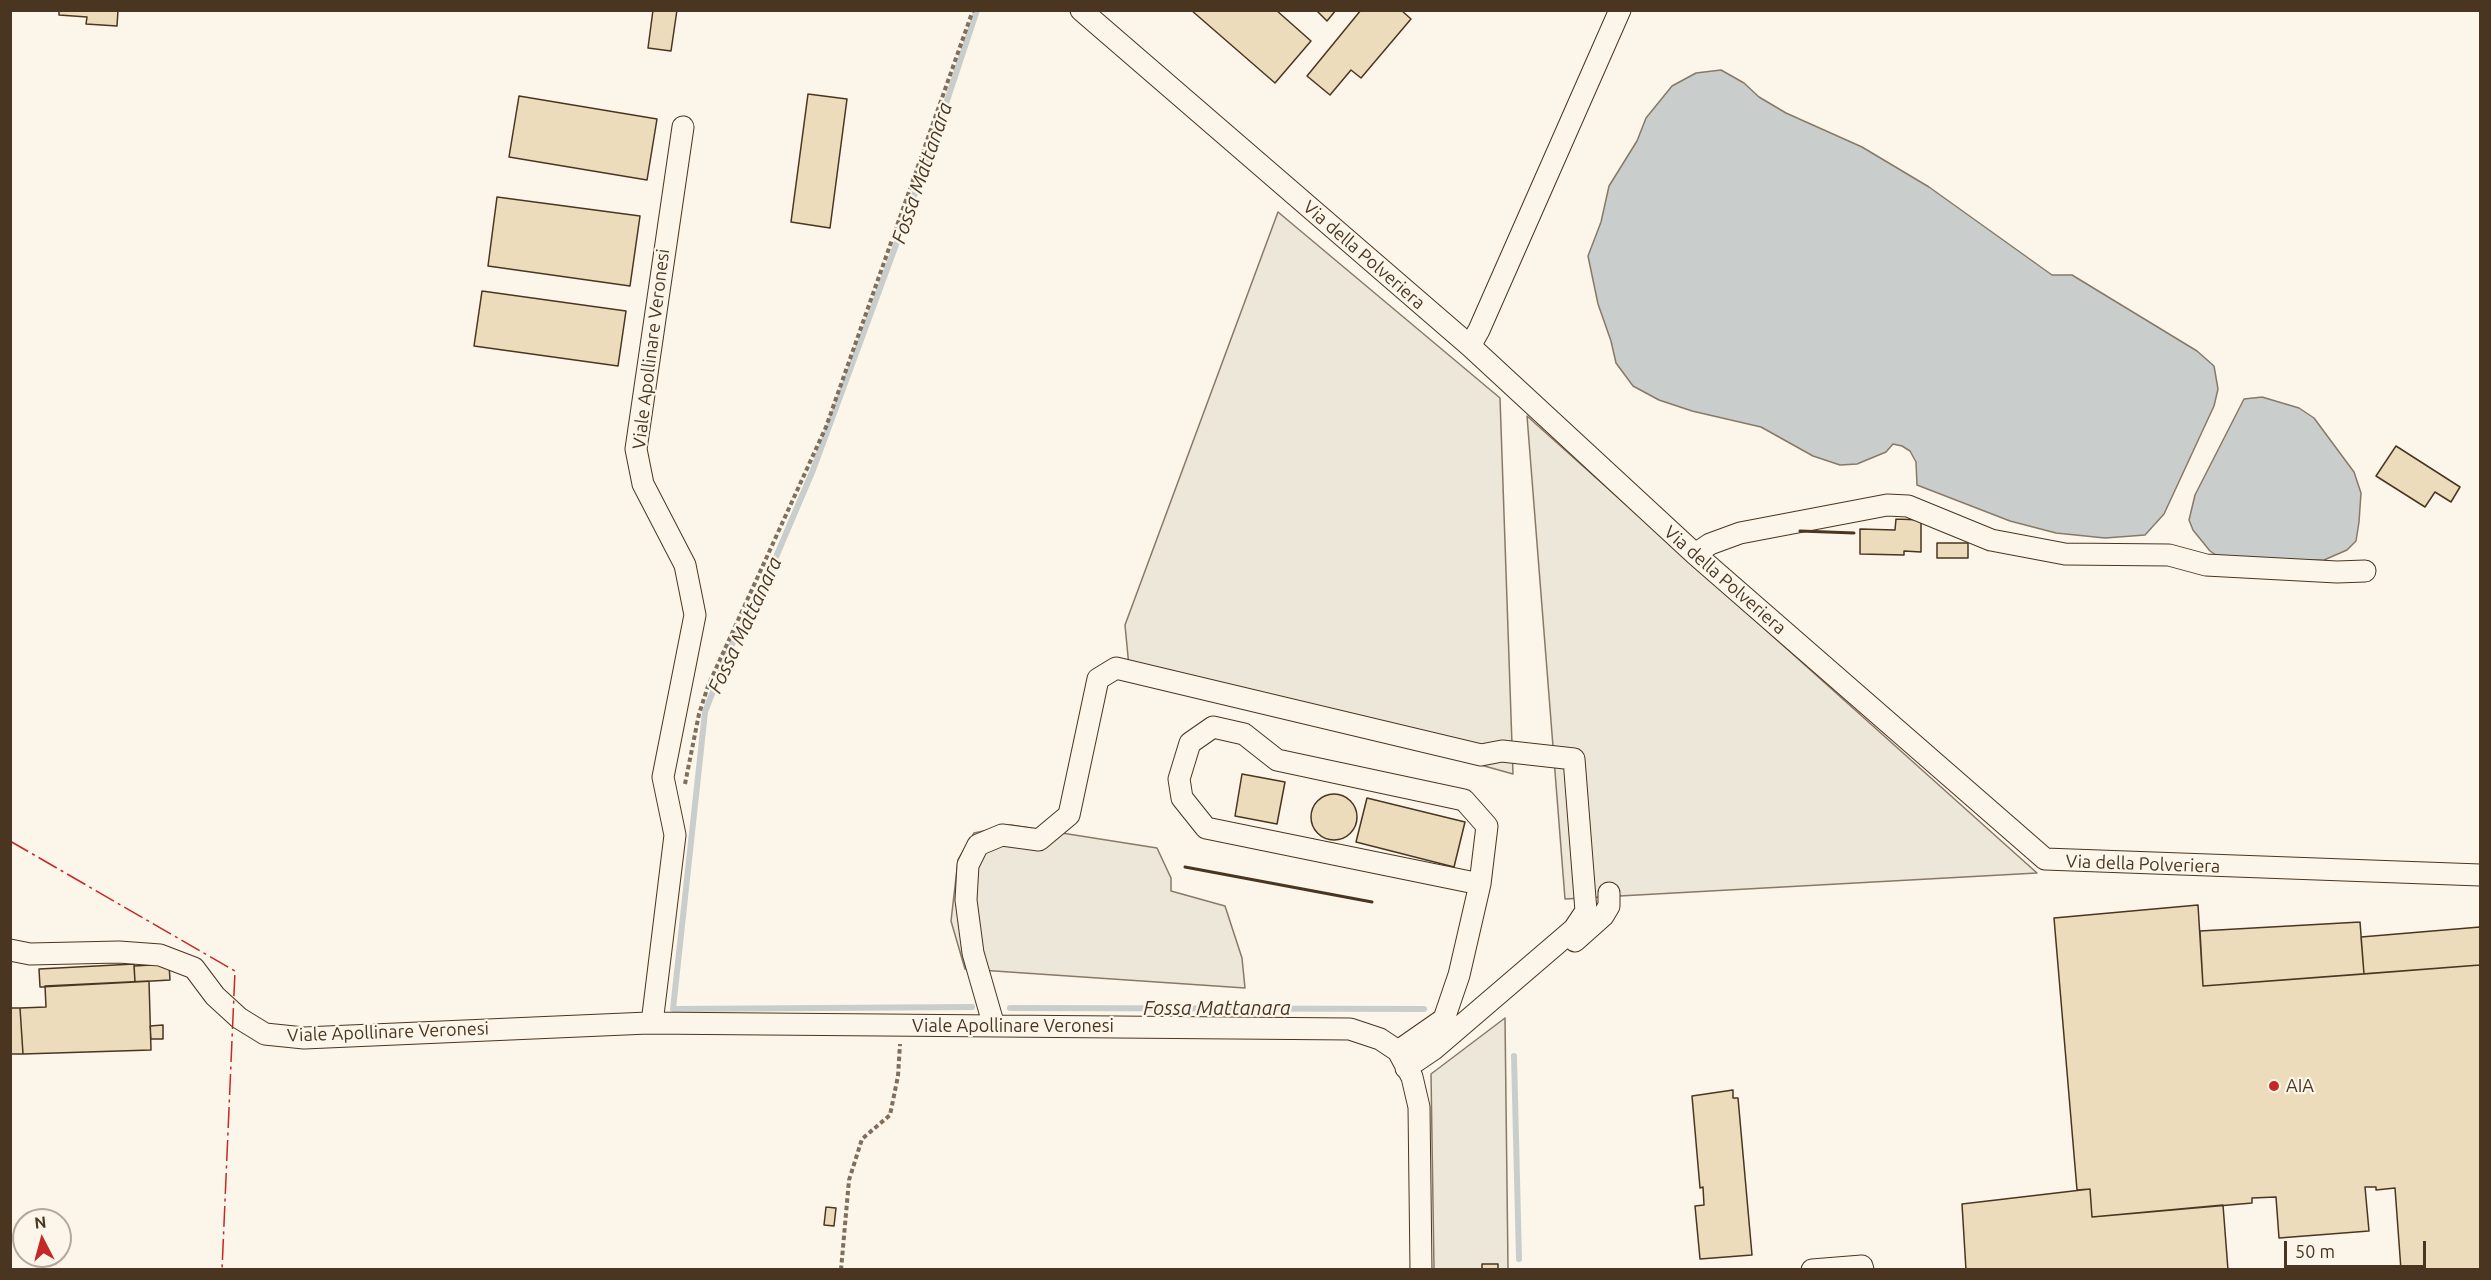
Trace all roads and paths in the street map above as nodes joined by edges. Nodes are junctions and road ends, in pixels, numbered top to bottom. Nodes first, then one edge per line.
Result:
1 (973, 10) edge
2 (1081, 10) edge
3 (1620, 10) edge
4 (683, 127) dead end
5 (1470, 346) junction
6 (1695, 554) junction
7 (2365, 571) dead end
8 (684, 791) dead end
9 (2481, 875) edge
10 (1480, 884) junction
11 (1609, 893) dead end
12 (10, 950) edge
13 (652, 1023) junction
14 (902, 1025) junction
15 (994, 1026) junction
16 (1434, 1049) junction
17 (1402, 1060) junction
18 (841, 1269) edge
19 (1421, 1269) edge
20 (1812, 1269) edge
21 (1863, 1269) edge

1 - 8 path
2 - 5 street, Via della Polveriera
3 - 5 street
4 - 13 street, Viale Apollinare Veronesi
5 - 6 street, Via della Polveriera
6 - 7 street
6 - 9 street, Via della Polveriera
10 - 10 street
10 - 17 street
11 - 16 street
12 - 13 street, Viale Apollinare Veronesi
13 - 14 street, Viale Apollinare Veronesi
14 - 15 street, Viale Apollinare Veronesi
14 - 18 path
15 - 16 street
15 - 17 street, Viale Apollinare Veronesi
16 - 17 street
17 - 19 street
20 - 21 street

